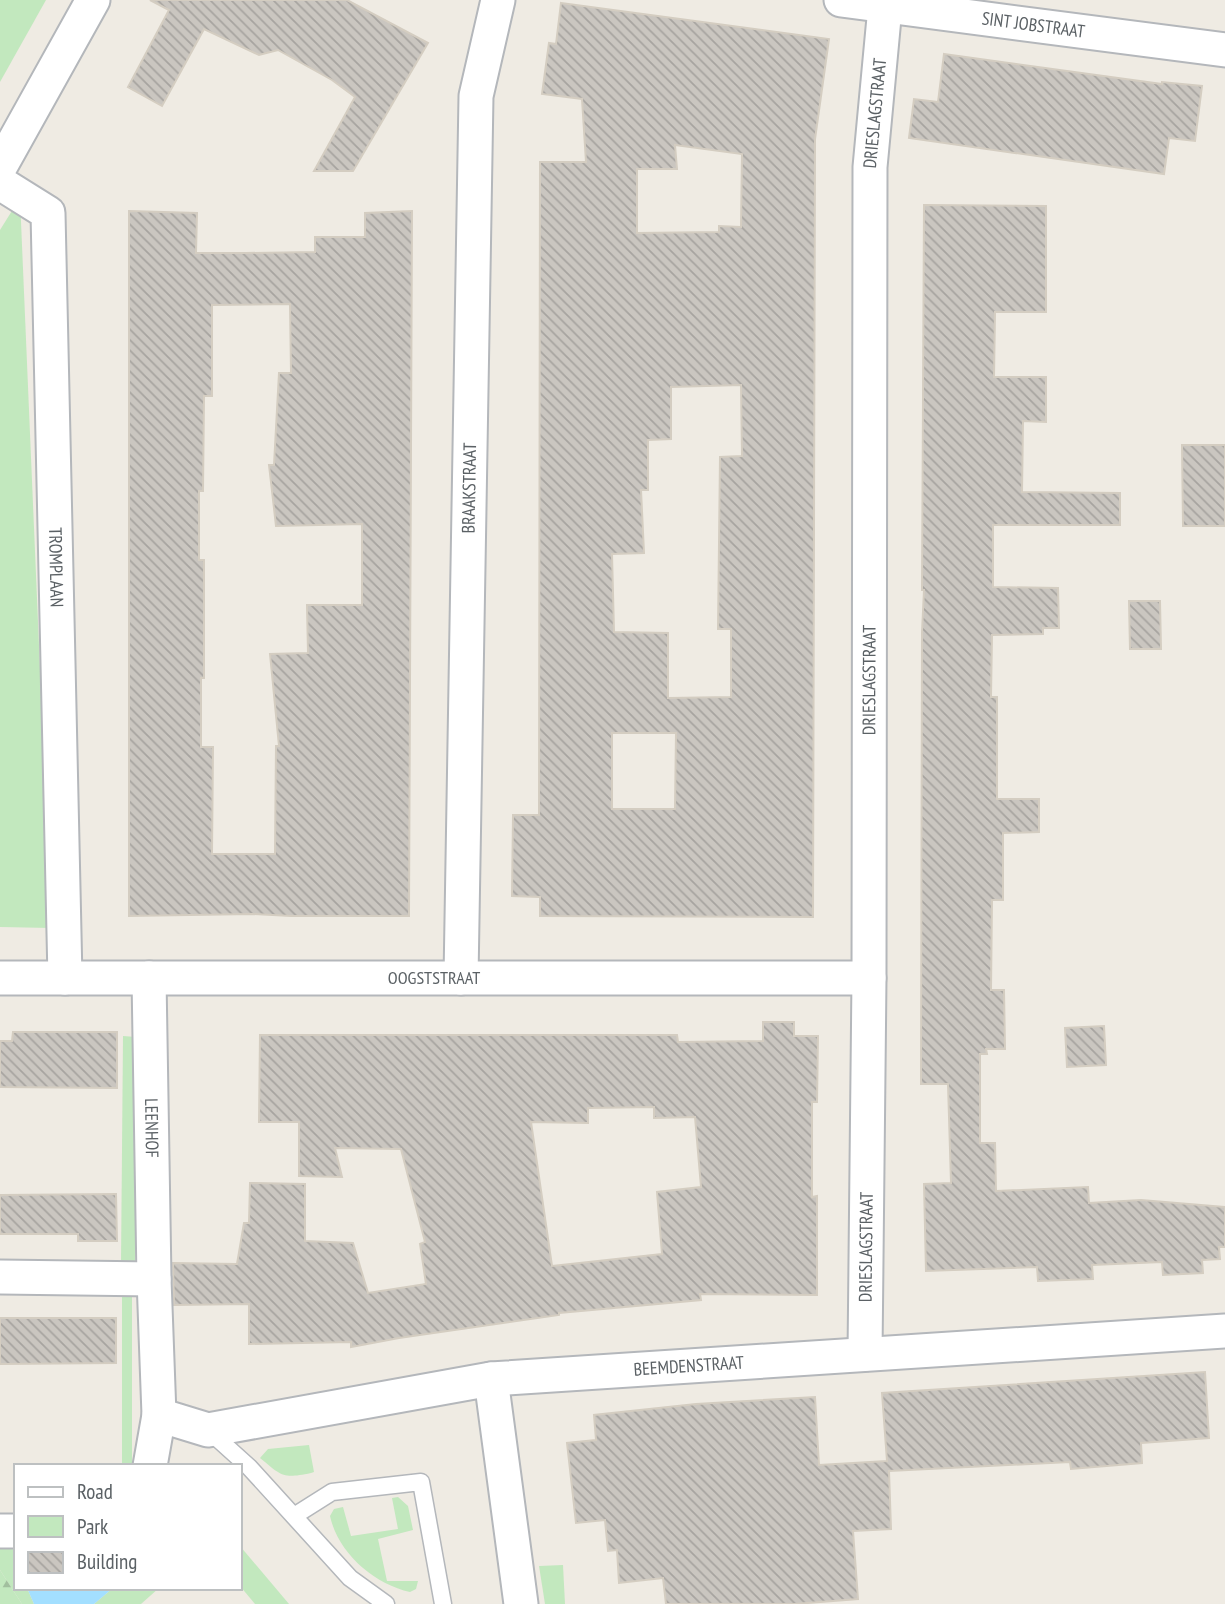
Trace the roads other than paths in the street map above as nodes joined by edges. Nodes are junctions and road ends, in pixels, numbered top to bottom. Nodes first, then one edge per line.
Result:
1 (93, 0) edge
2 (498, 0) edge
3 (841, 0) edge
4 (885, 7) junction
5 (1225, 50) edge
6 (10, 124) edge
7 (0, 167) edge
8 (0, 183) edge
9 (0, 978) edge
10 (65, 978) junction
11 (149, 978) junction
12 (461, 978) junction
13 (869, 978) junction
14 (0, 1277) edge
15 (154, 1279) junction
16 (1225, 1331) edge
17 (865, 1354) junction
18 (491, 1379) junction
19 (159, 1415) junction
20 (208, 1430) junction
21 (150, 1464) edge
22 (294, 1516) junction
23 (386, 1604) edge
24 (443, 1604) edge
25 (521, 1604) edge

1 - 6 street
2 - 12 street, BRAAKSTRAAT
3 - 4 street, SINT JOBSTRAAT
4 - 5 street, SINT JOBSTRAAT
4 - 13 street, DRIESLAGSTRAAT
6 - 7 street
8 - 10 street, TROMPLAAN
9 - 10 street, OOGSTSTRAAT
10 - 11 street, OOGSTSTRAAT
11 - 12 street, OOGSTSTRAAT
11 - 15 street, LEENHOF
12 - 13 street, OOGSTSTRAAT
13 - 17 street, DRIESLAGSTRAAT
14 - 15 street
15 - 19 street, LEENHOF
16 - 17 street, BEEMDENSTRAAT
17 - 18 street, BEEMDENSTRAAT
18 - 20 street, BEEMDENSTRAAT
18 - 25 street
19 - 20 street, BEEMDENSTRAAT
19 - 21 street, LEENHOF
20 - 22 lane
22 - 23 lane
22 - 24 lane

